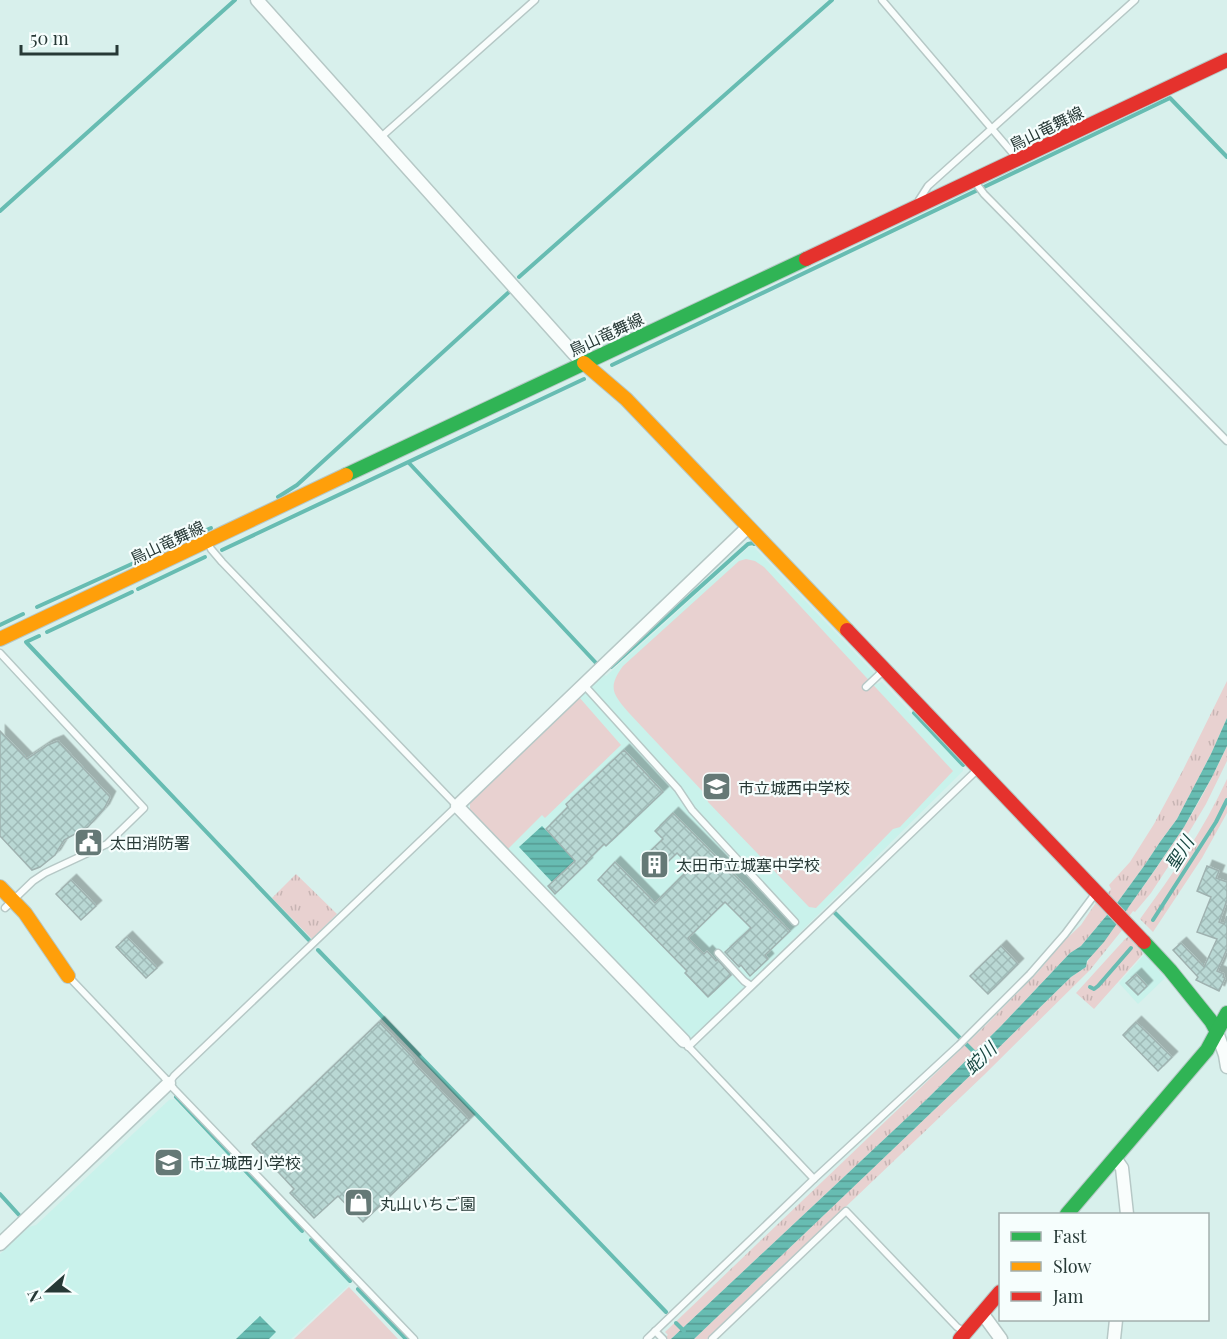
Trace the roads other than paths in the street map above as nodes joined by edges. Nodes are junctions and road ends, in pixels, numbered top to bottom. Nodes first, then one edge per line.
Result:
1 (258, 0) edge
2 (535, 0) edge
3 (882, 0) edge
4 (1135, 0) edge
5 (1227, 60) edge
6 (992, 128) junction
7 (380, 138) junction
8 (1018, 160) junction
9 (976, 180) junction
10 (914, 208) junction
11 (584, 363) junction
12 (1227, 441) edge
13 (748, 527) junction
14 (207, 541) junction
15 (0, 639) edge
16 (0, 653) edge
17 (882, 671) junction
18 (583, 685) junction
19 (866, 687) dead end
20 (978, 768) junction
21 (457, 806) junction
22 (0, 888) edge
23 (1099, 894) junction
24 (6, 904) edge
25 (795, 922) dead end
26 (718, 954) dead end
27 (68, 976) joint
28 (751, 986) junction
29 (1227, 1013) edge
30 (1217, 1032) junction
31 (686, 1044) junction
32 (1227, 1067) edge
33 (169, 1083) junction
34 (1115, 1158) junction
35 (814, 1179) junction
36 (1069, 1213) edge
37 (1127, 1213) edge
38 (0, 1244) edge
39 (999, 1293) edge
40 (982, 1314) junction
41 (1116, 1321) edge
42 (659, 1335) edge
43 (963, 1336) edge
44 (414, 1339) edge
45 (647, 1339) edge
46 (712, 1339) edge
47 (1001, 1339) edge
48 (1114, 1339) edge

1 - 7 street
2 - 7 lane
3 - 6 lane
4 - 6 lane
5 - 8 main road, 鳥山竜舞線
6 - 8 lane
6 - 10 lane
7 - 11 street
8 - 9 main road, 鳥山竜舞線
9 - 10 main road, 鳥山竜舞線
9 - 12 lane
10 - 11 main road, 鳥山竜舞線
11 - 13 main road
11 - 14 main road, 鳥山竜舞線
13 - 17 main road
13 - 18 street
14 - 15 main road, 鳥山竜舞線
14 - 21 lane
16 - 24 lane
17 - 19 lane
17 - 20 main road
18 - 21 street
18 - 25 lane
20 - 23 main road
20 - 28 lane
21 - 31 street
21 - 33 lane
22 - 24 main road
23 - 30 main road
23 - 35 lane
24 - 27 main road
26 - 28 lane
27 - 33 lane
28 - 31 lane
29 - 30 main road
30 - 32 street
30 - 34 main road
31 - 35 lane
33 - 38 street
33 - 44 lane
34 - 36 main road
34 - 37 street
35 - 42 lane
39 - 40 main road
40 - 43 main road
40 - 47 street
41 - 48 street
42 - 45 lane
43 - 46 lane

